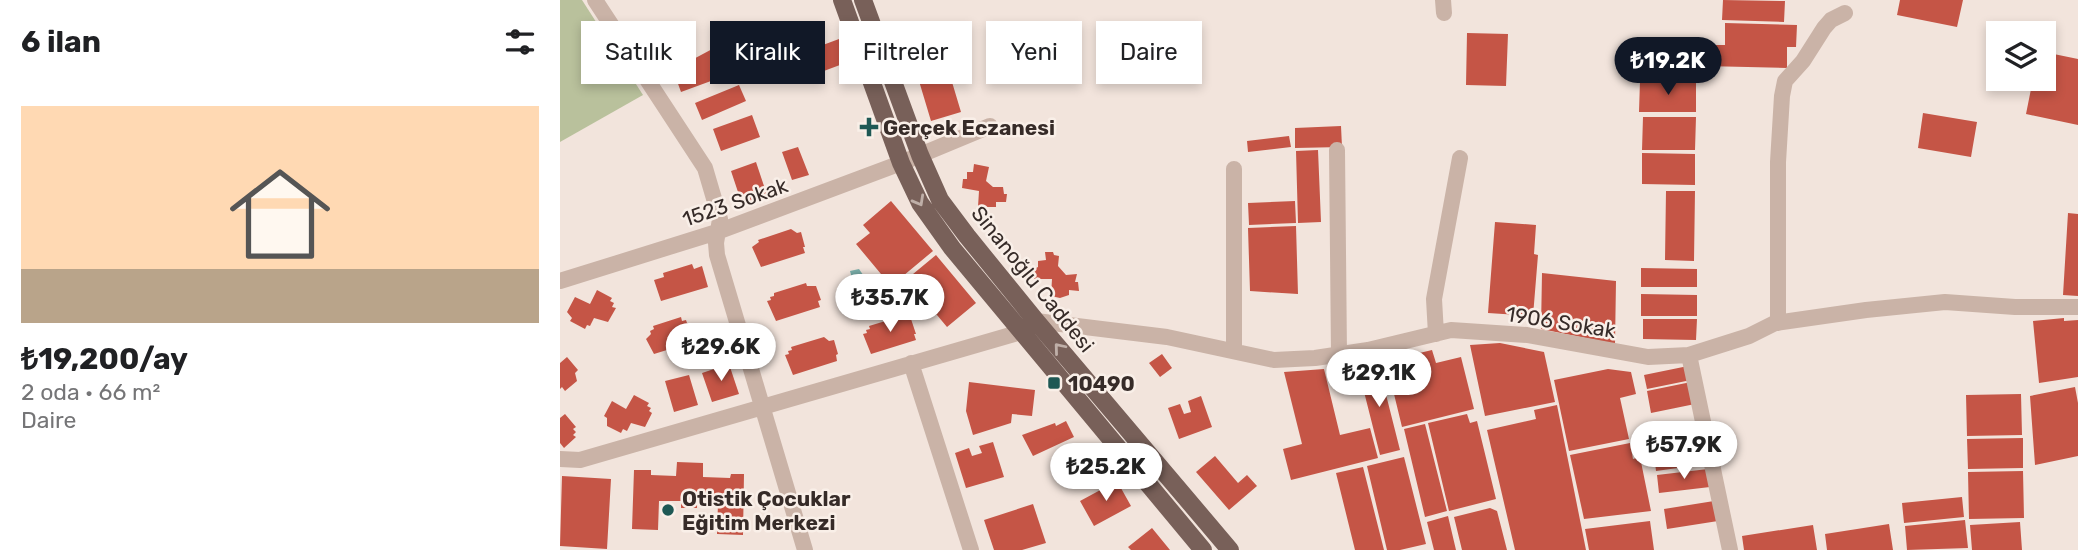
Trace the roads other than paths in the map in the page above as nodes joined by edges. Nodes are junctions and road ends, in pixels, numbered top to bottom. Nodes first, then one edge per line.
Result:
1 (595, 0) edge
2 (842, 0) edge
3 (863, 0) edge
4 (1845, 13) dead end
5 (990, 127) dead end
6 (1337, 150) dead end
7 (920, 155) junction
8 (1460, 158) dead end
9 (901, 163) junction
10 (1234, 169) dead end
11 (718, 232) junction
12 (560, 281) edge
13 (2078, 306) edge
14 (1037, 321) junction
15 (1778, 323) junction
16 (1021, 332) junction
17 (1436, 334) junction
18 (1234, 350) junction
19 (1339, 355) junction
20 (1689, 355) junction
21 (911, 363) junction
22 (763, 408) junction
23 (560, 459) edge
24 (1199, 549) edge
25 (805, 550) edge
26 (971, 550) edge
27 (1230, 550) edge
28 (1730, 550) edge

1 - 11 street
2 - 9 main road, Si̇nanoğlu Caddesi
3 - 7 main road, Si̇nanoğlu Caddesi
4 - 15 street
5 - 7 street, 1523 Sokak
6 - 19 street
7 - 9 street, 1523 Sokak
7 - 14 main road, Si̇nanoğlu Caddesi
8 - 17 street
9 - 11 street, 1523 Sokak
9 -> 16 main road, Si̇nanoğlu Caddesi
10 - 18 street
11 - 12 street, 1523 Sokak
11 - 22 street
13 - 15 street, 1906 Sokak
14 - 18 street, 1906 Sokak
27 -> 14 main road, Si̇nanoğlu Caddesi
15 - 20 street, 1906 Sokak
16 - 21 street
16 - 24 main road, Si̇nanoğlu Caddesi
17 - 19 street, 1906 Sokak
17 - 20 street, 1906 Sokak
18 - 19 street, 1906 Sokak
20 - 28 street
21 - 22 street
21 - 26 street
22 - 23 street
22 - 25 street

